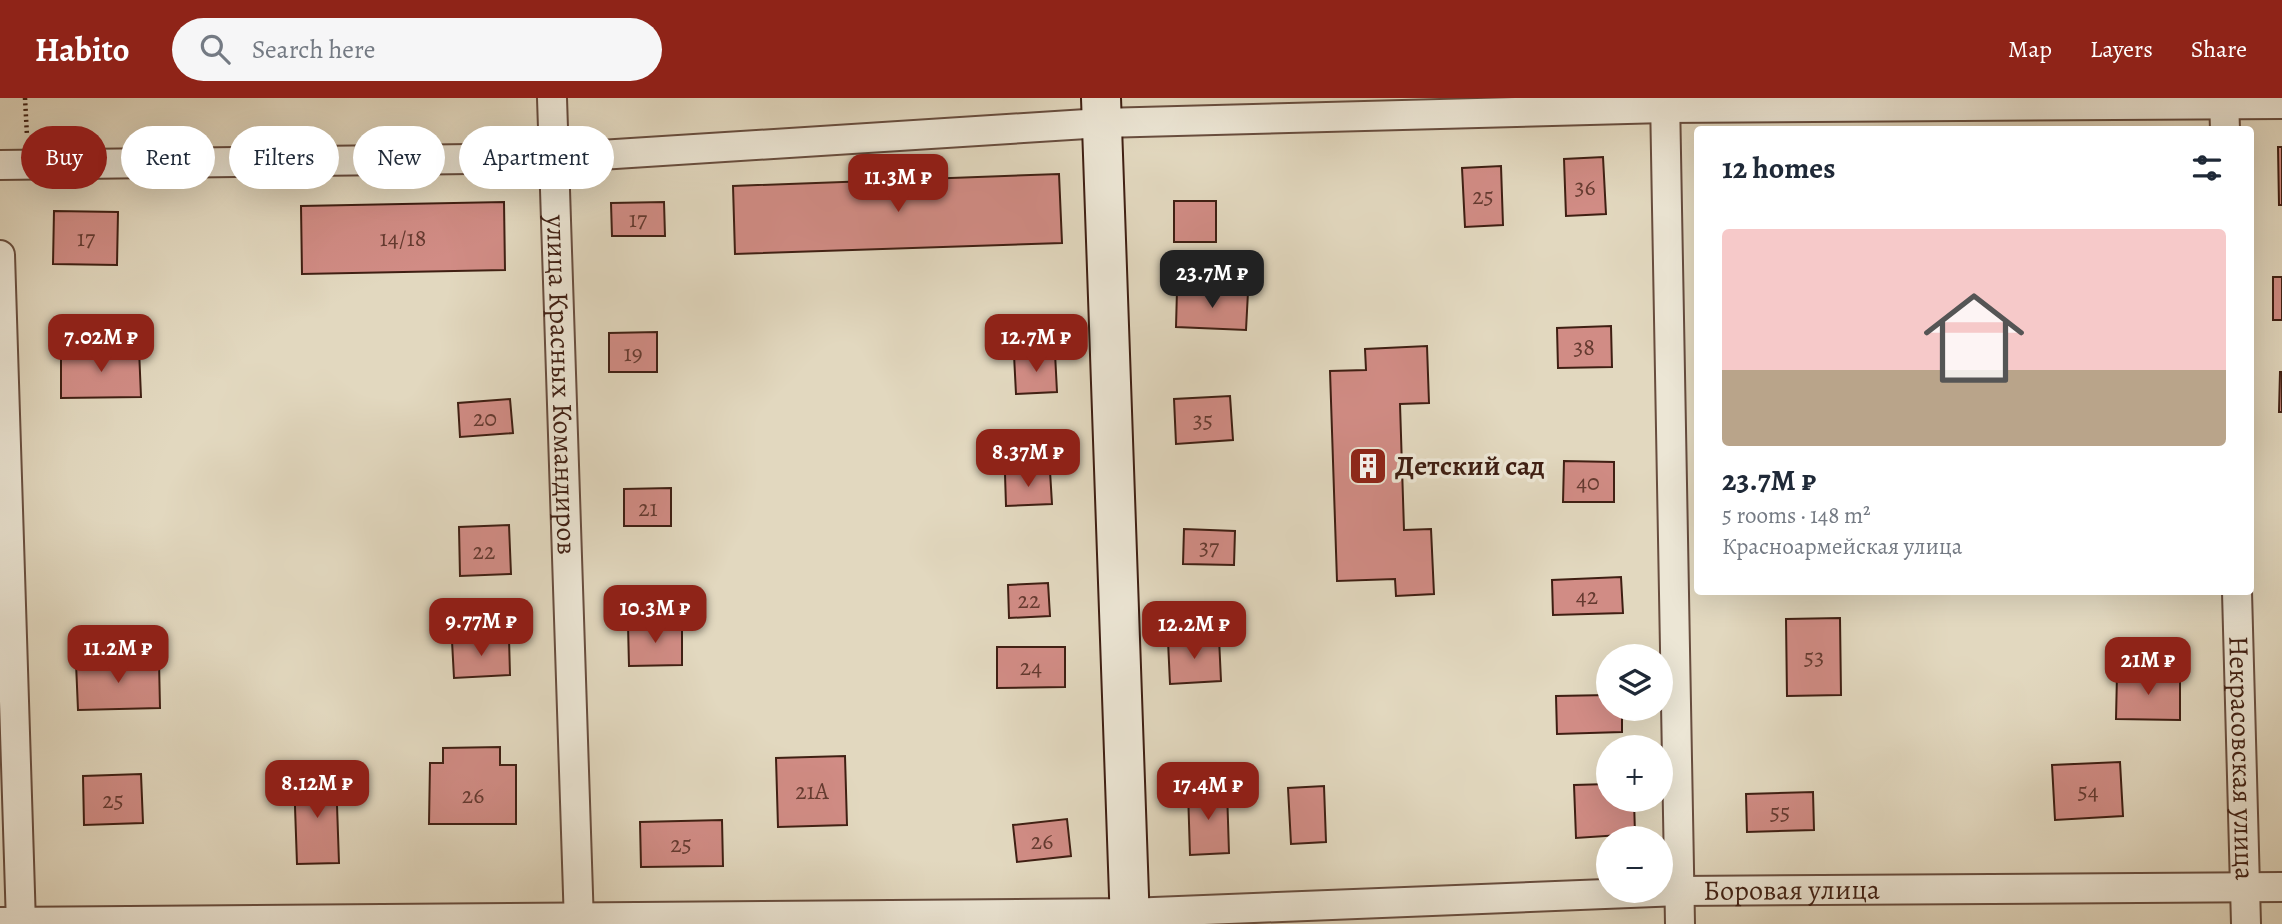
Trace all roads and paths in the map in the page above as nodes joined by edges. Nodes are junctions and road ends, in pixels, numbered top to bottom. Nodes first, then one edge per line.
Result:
1 (25, 98) edge
2 (552, 98) edge
3 (1665, 103) edge
4 (2282, 104) edge
5 (1102, 111) edge
6 (2224, 111) edge
7 (26, 126) edge
8 (552, 126) edge
9 (614, 153) edge
10 (459, 159) edge
11 (0, 165) edge
12 (554, 189) edge
13 (0, 255) edge
14 (2237, 595) edge
15 (2245, 887) junction
16 (2282, 887) edge
17 (1680, 891) junction
18 (1130, 918) edge
19 (579, 920) edge
20 (14, 922) edge
21 (1680, 924) edge
22 (2246, 924) edge

1 - 7 path
2 - 8 street, улица Красных Командиров
3 - 5 street
3 - 6 street
3 - 17 street
4 - 6 street
5 - 9 street
5 - 18 main road
10 - 11 street
12 - 19 street, улица Красных Командиров
13 - 20 street
14 - 15 street, Некрасовская улица
15 - 16 street, Боровая улица
15 - 17 street, Боровая улица
15 - 22 street, Некрасовская улица
17 - 18 street, Боровая улица
17 - 21 street
18 - 19 street, Боровая улица
19 - 20 street, Боровая улица

